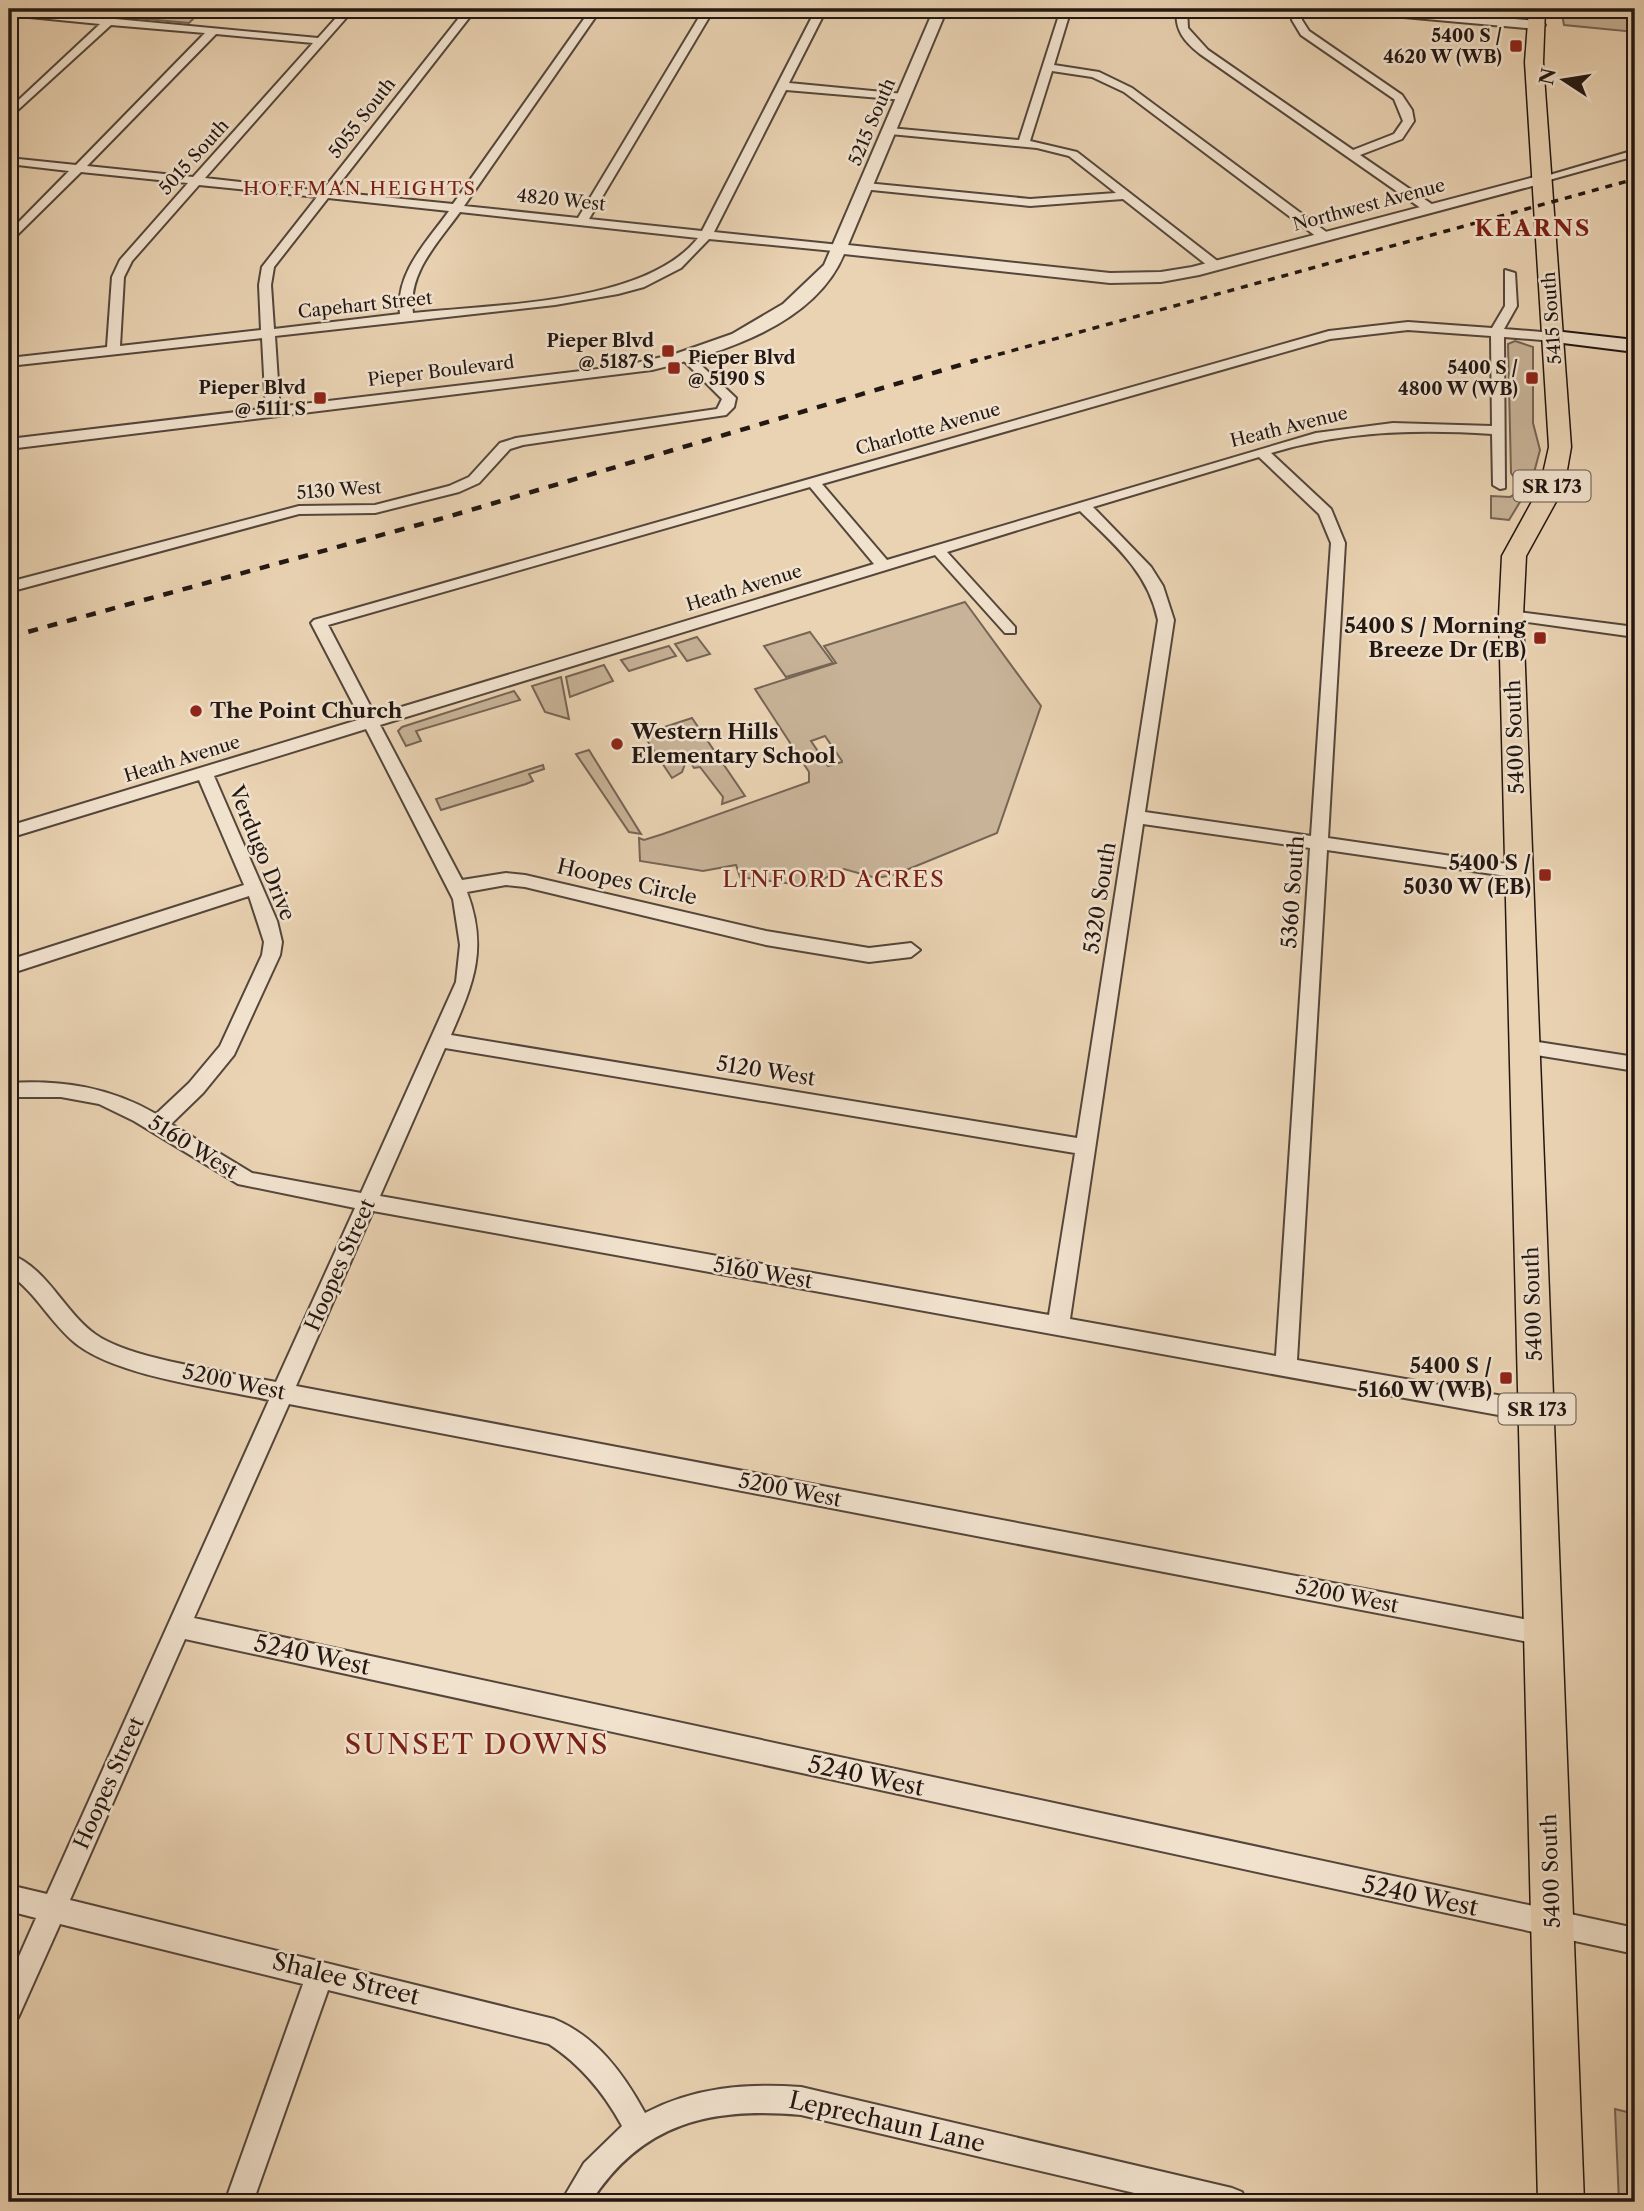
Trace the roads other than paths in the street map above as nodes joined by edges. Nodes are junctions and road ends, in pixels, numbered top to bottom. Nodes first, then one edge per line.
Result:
1 (349, 9) edge
2 (471, 9) edge
3 (596, 9) edge
4 (709, 9) edge
5 (804, 9) edge
6 (940, 9) edge
7 (1066, 9) edge
8 (1182, 9) edge
9 (1296, 9) edge
10 (1359, 9) edge
11 (821, 10) edge
12 (1410, 11) edge
13 (9, 12) edge
14 (1538, 17) edge
15 (110, 21) junction
16 (213, 31) junction
17 (320, 41) junction
18 (1047, 67) junction
19 (782, 86) junction
20 (904, 97) junction
21 (9, 115) edge
22 (890, 131) junction
23 (1024, 143) junction
24 (1635, 153) edge
25 (1352, 154) junction
26 (9, 161) edge
27 (78, 168) junction
28 (1542, 179) junction
29 (197, 181) junction
30 (866, 187) junction
31 (323, 194) junction
32 (1128, 195) junction
33 (1429, 208) junction
34 (456, 209) junction
35 (581, 222) junction
36 (14, 228) edge
37 (706, 235) junction
38 (1325, 237) junction
39 (9, 239) edge
40 (840, 249) junction
41 (1216, 266) junction
42 (1509, 273) dead end
43 (1110, 278) joint
44 (407, 318) junction
45 (1497, 331) junction
46 (268, 333) junction
47 (1554, 337) junction
48 (1635, 346) edge
49 (113, 350) junction
50 (687, 356) junction
51 (9, 362) edge
52 (273, 412) junction
53 (1498, 430) junction
54 (9, 449) edge
55 (1261, 452) junction
56 (813, 482) junction
57 (1500, 485) dead end
58 (1083, 506) junction
59 (938, 550) junction
60 (884, 566) junction
61 (9, 587) edge
62 (1511, 616) junction
63 (319, 623) joint
64 (1010, 629) dead end
65 (1635, 632) edge
66 (371, 722) junction
67 (204, 772) junction
68 (1136, 817) junction
69 (9, 832) edge
70 (1319, 843) junction
71 (1520, 872) junction
72 (457, 887) junction
73 (254, 888) junction
74 (911, 950) dead end
75 (9, 967) edge
76 (440, 1040) junction
77 (1525, 1047) junction
78 (1635, 1064) edge
79 (9, 1090) edge
80 (158, 1124) junction
81 (1084, 1147) junction
82 (368, 1202) junction
83 (9, 1263) edge
84 (1058, 1326) junction
85 (1286, 1367) junction
86 (282, 1393) junction
87 (1537, 1412) junction
88 (179, 1626) junction
89 (1544, 1634) junction
90 (9, 1898) edge
91 (53, 1909) junction
92 (1553, 1924) junction
93 (1635, 1941) edge
94 (320, 1974) junction
95 (9, 2009) edge
96 (639, 2129) junction
97 (239, 2202) edge
98 (575, 2202) edge
99 (1232, 2202) edge
100 (1561, 2202) edge

1 - 17 street, 5015 South
2 - 31 street, 5055 South
3 - 34 street
4 - 35 street
5 - 11 street
6 - 20 street, 5215 South
7 - 18 street
8 - 25 street
9 - 25 street
10 - 12 street
11 - 19 street, Capehart Street
12 - 14 street
13 - 15 street
14 - 28 main road, 5415 South / SR 173
15 - 16 street
15 - 21 street
16 - 17 street
16 - 27 street
17 - 29 street, 5015 South
18 - 23 street
18 - 38 street
19 - 20 street
19 - 37 street, Capehart Street
20 - 22 street, 5215 South
22 - 23 street
22 - 30 street, 5215 South
23 - 32 street
24 - 28 street, Northwest Avenue
25 - 33 street
26 - 27 street, 4820 West
27 - 29 street, 4820 West
27 - 36 street
28 - 33 street, Northwest Avenue
28 - 47 main road, 5415 South / SR 173
29 - 31 street, 4820 West
29 - 49 street, 5015 South
30 - 32 street
30 - 40 street, 5215 South
31 - 34 street, 4820 West
31 - 46 street, 5055 South
32 - 41 street
33 - 38 street, Northwest Avenue
34 - 35 street, 4820 West
34 - 44 street
35 - 37 street, 4820 West
36 - 39 street
37 - 40 street, 4820 West
37 - 44 street, Capehart Street
38 - 41 street, Northwest Avenue
40 - 43 street, 4820 West
40 - 50 street, Pieper Boulevard
41 - 43 street, Northwest Avenue
42 - 45 street
44 - 46 street, Capehart Street
45 - 47 street, Charlotte Avenue
45 - 53 street
45 - 56 street, Charlotte Avenue
46 - 49 street, Capehart Street
46 - 52 street, 5055 South
47 - 48 main road
47 - 62 main road, 5415 South / SR 173
49 - 51 street, Capehart Street
50 - 52 street, Pieper Boulevard
50 - 61 street, 5130 West
52 - 54 street, Pieper Boulevard
53 - 55 street, Heath Avenue
53 - 57 street
55 - 58 street, Heath Avenue
55 - 70 street, 5360 South
56 - 60 street
56 - 63 street, Charlotte Avenue
58 - 59 street, Heath Avenue
58 - 68 street, 5320 South
59 - 60 street, Heath Avenue
59 - 64 street
60 - 66 street, Heath Avenue
62 - 65 street
62 - 71 main road, 5400 South / SR 173
63 - 66 street, Hoopes Street
66 - 67 street, Heath Avenue
66 - 72 street, Hoopes Street
67 - 69 street, Heath Avenue
67 - 73 street, Verdugo Drive
68 - 70 street
68 - 81 street, 5320 South
70 - 71 street
70 - 85 street, 5360 South
71 - 77 main road, 5400 South / SR 173
72 - 74 street, Hoopes Circle
72 - 76 street, Hoopes Street
73 - 75 street
73 - 80 street, Verdugo Drive
76 - 81 street, 5120 West
76 - 82 street, Hoopes Street
77 - 78 street
77 - 87 main road, 5400 South / SR 173
79 - 80 street, 5160 West
80 - 82 street, 5160 West
81 - 84 street, 5320 South
82 - 84 street, 5160 West
82 - 86 street, Hoopes Street
83 - 86 street, 5200 West
84 - 85 street, 5160 West
85 - 87 street, 5160 West
86 - 88 street, Hoopes Street
86 - 89 street, 5200 West
87 - 89 main road, 5400 South / SR 173
88 - 91 street, Hoopes Street
88 - 92 street, 5240 West
89 - 92 main road, 5400 South / SR 173
90 - 91 street, Shalee Street
91 - 94 street, Shalee Street
91 - 95 street, Hoopes Street
92 - 93 street, 5240 West
92 - 100 main road, 5400 South / SR 173
94 - 96 street, Shalee Street
94 - 97 street
96 - 98 street, Leprechaun Lane
96 - 99 street, Leprechaun Lane

